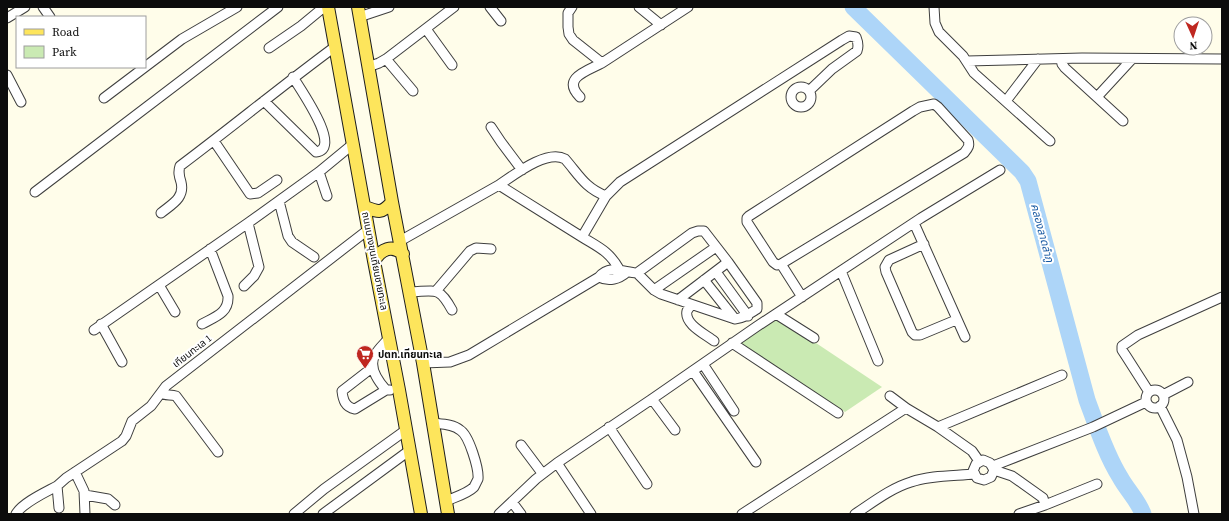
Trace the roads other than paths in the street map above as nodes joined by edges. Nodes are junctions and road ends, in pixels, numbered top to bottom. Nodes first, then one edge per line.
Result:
1 (25, 7) edge
2 (43, 7) edge
3 (237, 7) edge
4 (278, 7) edge
5 (324, 7) edge
6 (328, 7) edge
7 (389, 7) edge
8 (454, 7) edge
9 (490, 7) edge
10 (572, 7) edge
11 (639, 7) edge
12 (688, 7) edge
13 (934, 7) edge
14 (358, 12) edge
15 (49, 16) edge
16 (7, 18) edge
17 (501, 21) dead end
18 (661, 25) junction
19 (426, 29) junction
20 (336, 46) junction
21 (269, 48) dead end
22 (386, 59) junction
23 (1061, 59) junction
24 (1132, 59) junction
25 (1222, 59) edge
26 (1038, 60) junction
27 (967, 61) junction
28 (602, 62) junction
29 (146, 66) edge
30 (452, 66) dead end
31 (368, 67) junction
32 (144, 68) edge
33 (7, 75) edge
34 (294, 77) junction
35 (413, 91) dead end
36 (809, 91) dead end
37 (580, 97) dead end
38 (1097, 97) junction
39 (104, 98) dead end
40 (264, 101) junction
41 (1006, 101) junction
42 (21, 102) dead end
43 (1123, 122) dead end
44 (491, 127) dead end
45 (214, 141) junction
46 (1050, 141) dead end
47 (353, 144) junction
48 (522, 170) junction
49 (1000, 170) dead end
50 (319, 172) junction
51 (277, 180) dead end
52 (500, 185) junction
53 (35, 192) dead end
54 (327, 196) dead end
55 (606, 196) junction
56 (279, 201) junction
57 (392, 202) junction
58 (365, 207) junction
59 (162, 213) dead end
60 (248, 223) junction
61 (914, 223) junction
62 (368, 229) junction
63 (582, 237) junction
64 (400, 241) junction
65 (924, 244) junction
66 (716, 246) junction
67 (210, 249) junction
68 (490, 249) dead end
69 (403, 254) junction
70 (314, 257) dead end
71 (374, 261) junction
72 (728, 262) junction
73 (781, 264) junction
74 (623, 270) junction
75 (841, 271) junction
76 (716, 272) junction
77 (637, 273) junction
78 (704, 280) junction
79 (159, 285) junction
80 (244, 286) dead end
81 (654, 290) junction
82 (436, 291) junction
83 (410, 292) junction
84 (802, 297) junction
85 (1222, 297) edge
86 (678, 300) junction
87 (721, 302) junction
88 (692, 305) junction
89 (452, 310) dead end
90 (708, 311) junction
91 (175, 312) dead end
92 (776, 314) junction
93 (748, 316) junction
94 (735, 319) junction
95 (956, 320) junction
96 (101, 324) junction
97 (202, 324) dead end
98 (94, 330) dead end
99 (965, 337) dead end
100 (389, 338) junction
101 (814, 338) dead end
102 (714, 341) dead end
103 (732, 343) junction
104 (878, 361) dead end
105 (122, 362) dead end
106 (423, 363) junction
107 (702, 364) junction
108 (373, 367) junction
109 (693, 371) junction
110 (1062, 375) dead end
111 (1188, 382) dead end
112 (386, 390) junction
113 (400, 390) junction
114 (1149, 392) junction
115 (161, 393) junction
116 (1163, 395) junction
117 (890, 396) dead end
118 (652, 399) junction
119 (1146, 402) junction
120 (1160, 406) junction
121 (906, 408) junction
122 (734, 411) dead end
123 (838, 413) dead end
124 (433, 423) junction
125 (938, 427) junction
126 (609, 428) junction
127 (406, 430) junction
128 (675, 430) dead end
129 (522, 445) dead end
130 (410, 450) junction
131 (218, 452) dead end
132 (979, 461) junction
133 (756, 462) dead end
134 (557, 463) junction
135 (993, 468) junction
136 (75, 472) junction
137 (542, 473) junction
138 (975, 474) junction
139 (647, 484) dead end
140 (1097, 484) dead end
141 (57, 486) junction
142 (85, 495) junction
143 (446, 502) junction
144 (512, 502) junction
145 (1045, 505) junction
146 (115, 506) dead end
147 (59, 508) dead end
148 (16, 514) edge
149 (85, 514) edge
150 (294, 514) edge
151 (322, 514) edge
152 (422, 514) edge
153 (448, 514) edge
154 (499, 514) edge
155 (521, 514) edge
156 (591, 514) edge
157 (742, 514) edge
158 (855, 514) edge
159 (1019, 514) edge
160 (1194, 514) edge

1 - 16 street
2 - 15 street
3 - 29 street
4 - 53 street
5 - 21 street
6 - 20 main road, ถนนบางขุนเทียนชายทะเล
7 - 14 street
8 - 19 street
9 - 17 street
10 - 28 street
11 - 18 street
12 - 18 street
13 - 27 street
14 - 31 main road
18 - 28 street
19 - 22 street
19 - 30 street
20 - 34 street
20 - 47 main road, ถนนบางขุนเทียนชายทะเล
22 - 31 street
22 - 35 street
23 - 24 street
23 - 26 street
23 - 38 street
24 - 25 street
24 - 38 street
26 - 27 street
26 - 41 street
27 - 41 street
28 - 37 street
31 - 57 main road
32 - 39 street
33 - 42 street
34 - 40 street
34 - 40 street
36 - 55 street
38 - 43 street
40 - 45 street
41 - 46 street
44 - 48 street
45 - 51 street
45 - 59 street
47 - 50 street
47 - 58 main road, ถนนบางขุนเทียนชายทะเล
48 - 52 street
48 - 55 street
49 - 61 street
50 - 54 street
50 - 56 street
52 - 63 street
52 - 64 street
55 - 63 street
56 - 60 street
56 - 70 street
57 - 58 main road
57 - 64 main road
58 - 62 main road, ถนนบางขุนเทียนชายทะเล
60 - 67 street
60 - 80 street
61 - 65 street
61 - 75 street
62 - 71 main road, ถนนบางขุนเทียนชายทะเล
62 - 115 street, เทียนทะเล 1
63 - 74 street
64 - 69 main road
65 - 95 street
65 - 95 street
66 - 72 street
66 - 77 street
66 - 81 street
67 - 79 street
67 - 97 street
68 - 82 street
69 - 71 main road
69 - 83 main road
71 - 100 main road, ถนนบางขุนเทียนชายทะเล
72 - 76 street
72 - 93 street
73 - 73 street
73 - 84 street
74 - 77 street
74 - 106 street
75 - 84 street
75 - 104 street
76 - 78 street
76 - 93 street
77 - 81 street
78 - 86 street
78 - 87 street
79 - 91 street
79 - 96 street
81 - 86 street
82 - 83 street
82 - 89 street
83 - 106 main road
84 - 92 street
85 - 114 street
86 - 88 street
87 - 90 street
87 - 94 street
88 - 90 street
88 - 102 street
90 - 94 street
92 - 101 street
92 - 103 street
93 - 94 street
95 - 99 street
96 - 98 street
96 - 105 street
100 - 108 street
100 - 113 main road, ถนนบางขุนเทียนชายทะเล
103 - 107 street
103 - 123 street
106 - 124 main road
107 - 109 street
107 - 122 street
108 - 112 street
108 - 112 street
109 - 118 street
109 - 133 street
110 - 125 street
111 - 116 street
112 - 113 street
113 - 127 main road, ถนนบางขุนเทียนชายทะเล
114 - 116 street
114 - 119 street
115 - 131 street
115 - 136 street, เทียนทะเล 1
116 - 120 street
117 - 121 street
118 - 126 street
118 - 128 street
119 - 120 street
119 - 135 street
120 - 160 street
121 - 125 street
121 - 157 street
124 - 143 main road
124 - 143 street
125 - 132 street
126 - 134 street
126 - 139 street
127 - 130 main road, ถนนบางขุนเทียนชายทะเล
127 - 150 street
129 - 137 street
130 - 151 street
130 - 152 main road, ถนนบางขุนเทียนชายทะเล
132 - 135 street
132 - 138 street
134 - 137 street
134 - 156 street
135 - 138 street
135 - 145 street
136 - 141 street, เทียนทะเล 1
136 - 142 street
137 - 144 street
138 - 158 street
140 - 145 street
141 - 147 street
141 - 148 street, เทียนทะเล 1
142 - 146 street
142 - 149 street
143 - 153 main road
144 - 154 street
144 - 155 street
145 - 159 street

